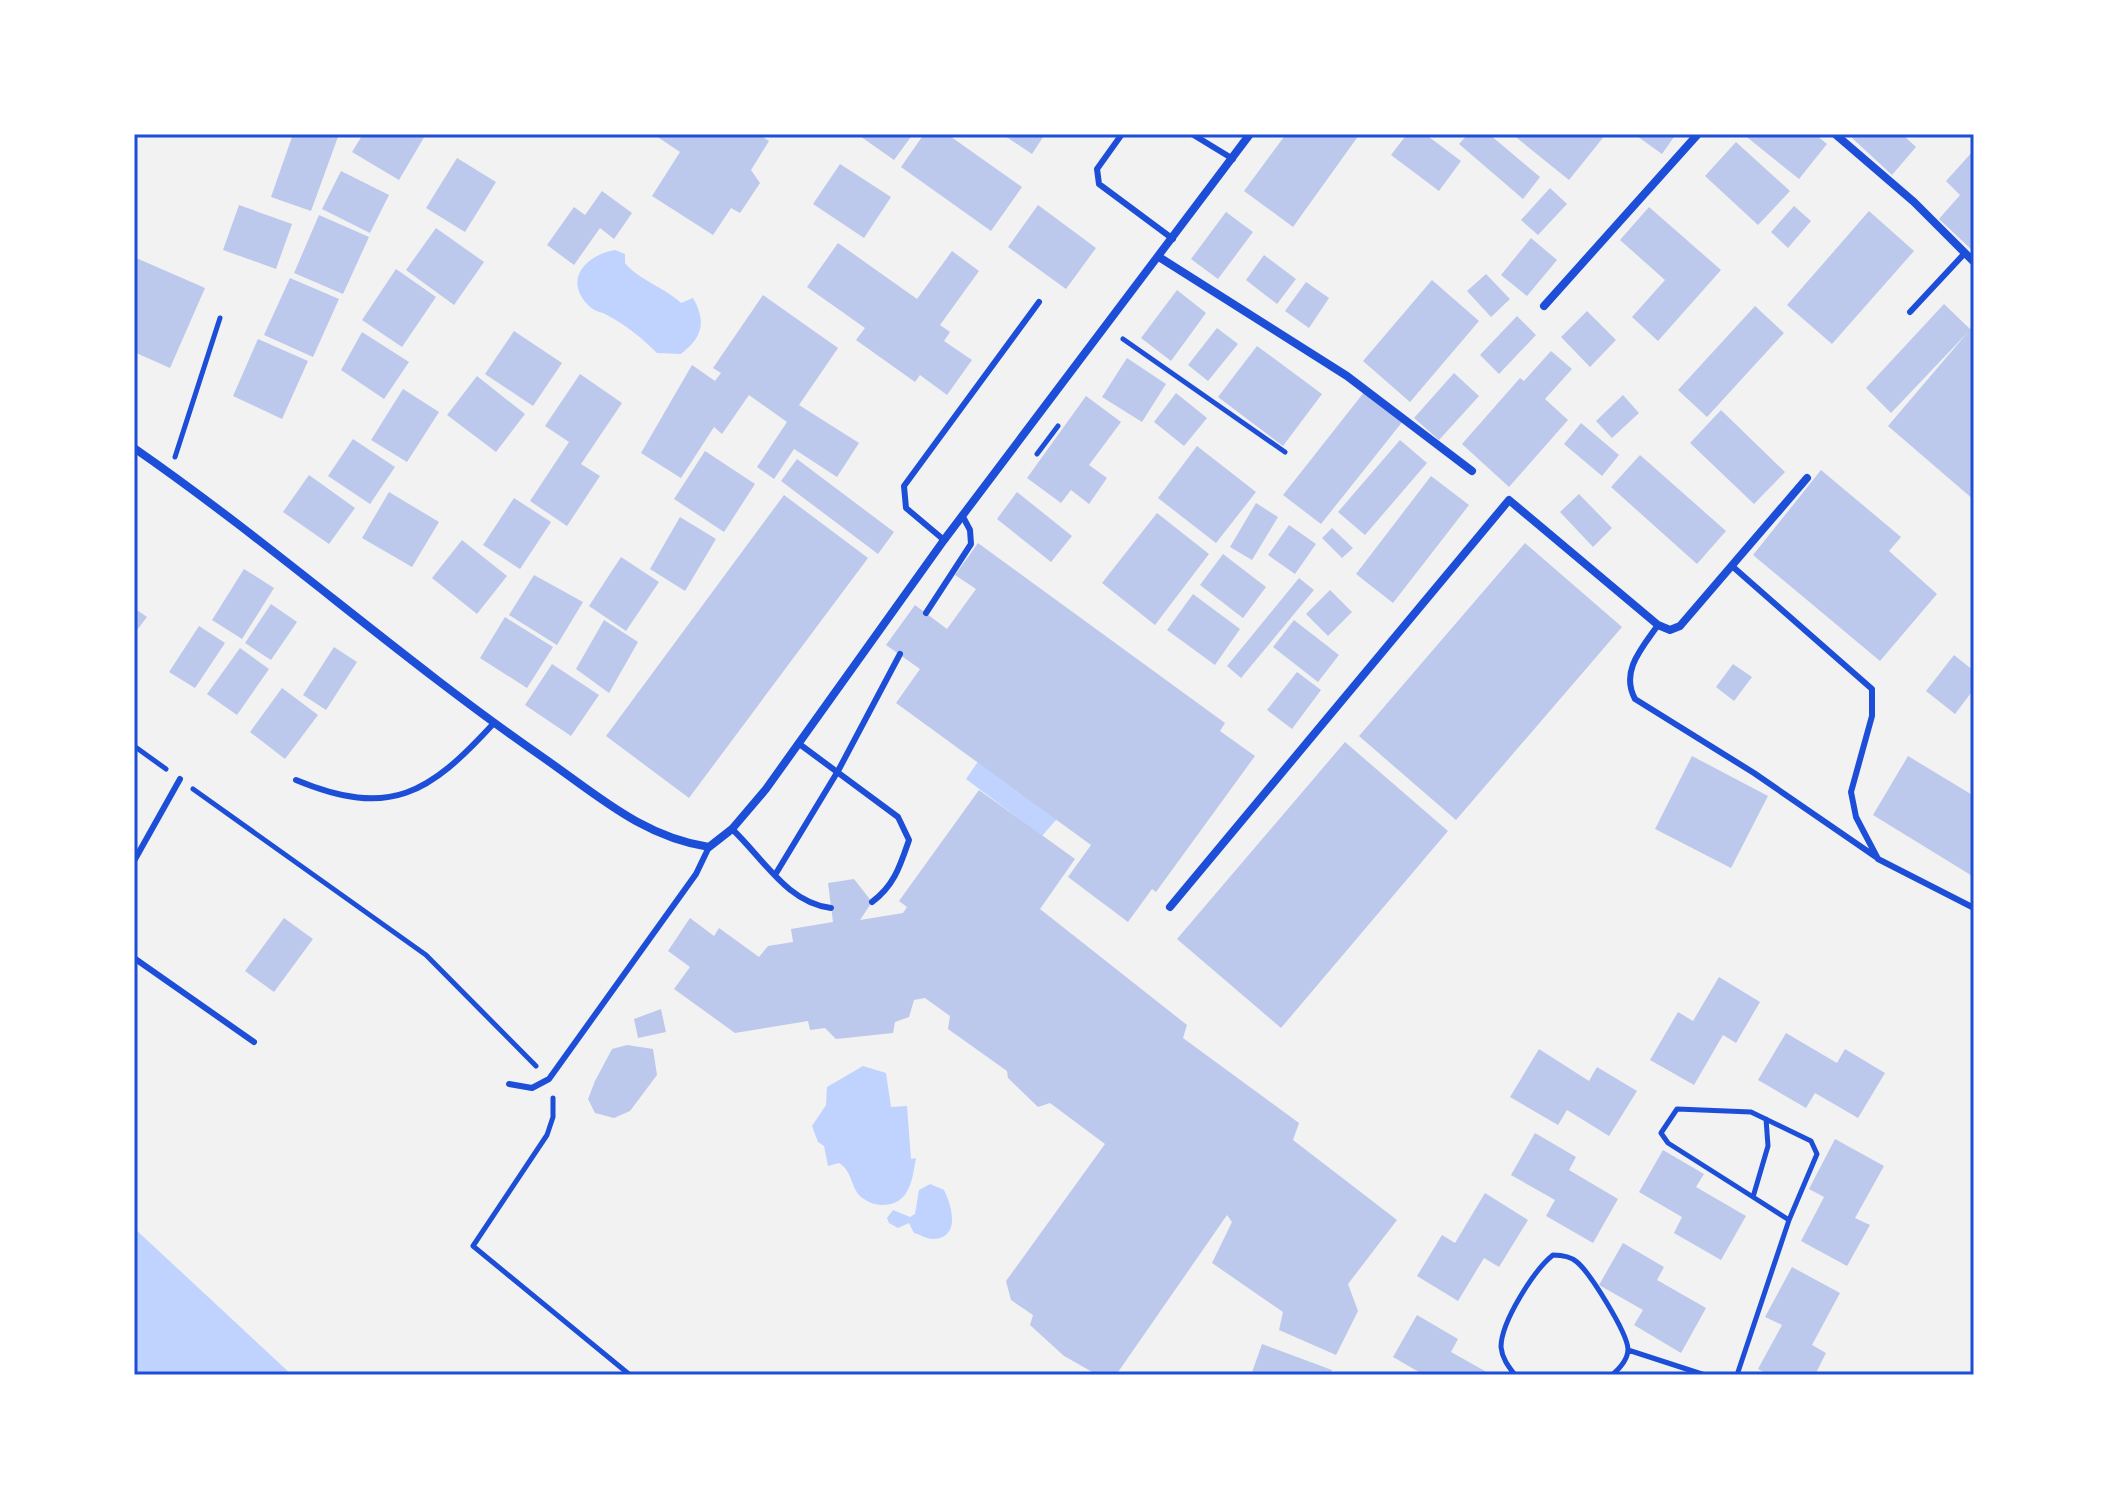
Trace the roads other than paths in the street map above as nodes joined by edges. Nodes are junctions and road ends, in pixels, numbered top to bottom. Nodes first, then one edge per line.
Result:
1 (1122, 134) edge
2 (1192, 134) edge
3 (1250, 134) edge
4 (1698, 134) edge
5 (1835, 134) edge
6 (1233, 159) junction
7 (1173, 239) junction
8 (1964, 254) junction
9 (1159, 257) junction
10 (1974, 262) edge
11 (1039, 302) dead end
12 (1544, 306) dead end
13 (1910, 312) dead end
14 (134, 448) edge
15 (1472, 471) dead end
16 (1807, 478) dead end
17 (962, 515) junction
18 (944, 540) junction
19 (1732, 566) junction
20 (926, 613) dead end
21 (1658, 625) junction
22 (900, 654) dead end
23 (494, 723) junction
24 (798, 743) junction
25 (838, 771) junction
26 (180, 779) road end
27 (296, 780) dead end
28 (732, 829) junction
29 (709, 847) junction
30 (1878, 859) junction
31 (134, 861) edge
32 (775, 875) junction
33 (872, 902) dead end
34 (1170, 907) dead end
35 (831, 908) dead end
36 (1974, 908) edge
37 (134, 958) edge
38 (254, 1042) dead end
39 (509, 1084) dead end

1 - 7 lane
2 - 6 lane
3 - 6 street
4 - 12 street
5 - 8 street
6 - 7 street
7 - 9 street
8 - 10 street
8 - 13 lane
9 - 15 street
9 - 17 street
11 - 18 lane
14 - 23 street
16 - 19 street
17 - 18 street
17 - 20 lane
18 - 24 street
19 - 21 street
19 - 30 lane
21 - 30 lane
21 - 34 street
22 - 25 lane
23 - 27 lane
23 - 29 street
24 - 25 lane
24 - 28 street
25 - 32 lane
25 - 33 lane
26 - 31 lane
28 - 29 street
28 - 32 lane
29 - 39 lane
30 - 36 lane
32 - 35 lane
37 - 38 lane

